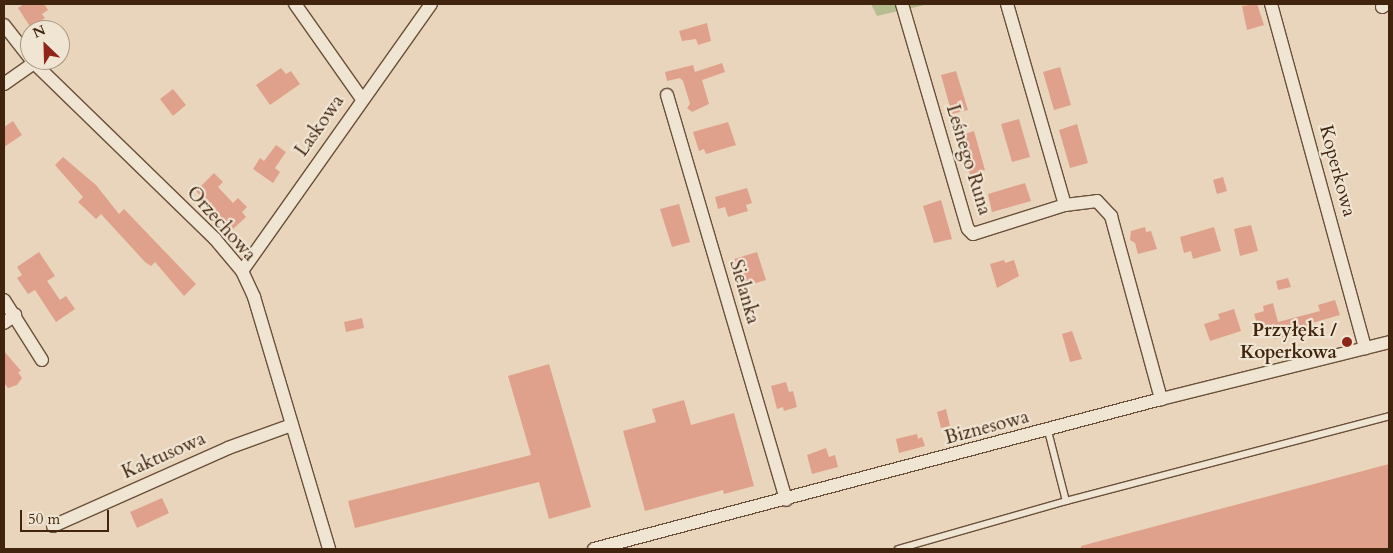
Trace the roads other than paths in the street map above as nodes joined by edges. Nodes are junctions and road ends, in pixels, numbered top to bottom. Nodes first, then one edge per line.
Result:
1 (295, 4) edge
2 (431, 4) edge
3 (902, 4) edge
4 (1006, 4) edge
5 (1271, 4) edge
6 (4, 25) edge
7 (20, 46) edge
8 (21, 70) edge
9 (41, 70) edge
10 (4, 84) edge
11 (667, 95) dead end
12 (362, 99) junction
13 (1065, 205) junction
14 (242, 271) junction
15 (4, 300) edge
16 (9, 319) edge
17 (1389, 342) edge
18 (1365, 348) junction
19 (42, 360) dead end
20 (1161, 399) junction
21 (1389, 416) edge
22 (292, 425) junction
23 (1048, 431) junction
24 (786, 500) junction
25 (1066, 501) junction
26 (53, 526) dead end
27 (328, 549) edge
28 (594, 549) edge
29 (898, 549) edge

1 - 12 street
2 - 12 street, Laskowa
3 - 13 street, Leśnego Runa
4 - 13 street
5 - 18 street, Koperkowa
6 - 7 street, Orzechowa
8 - 10 street
9 - 14 street, Orzechowa
11 - 24 street, Sielanka
12 - 14 street, Laskowa
13 - 20 street, Leśnego Runa
14 - 22 street, Orzechowa
15 - 16 street
16 - 19 street
17 - 18 street, Biznesowa
18 - 20 street, Biznesowa
20 - 23 street, Biznesowa
21 - 25 lane
22 - 26 street, Kaktusowa
22 - 27 street, Orzechowa
23 - 24 street, Biznesowa
23 - 25 lane
24 - 28 street, Biznesowa
25 - 29 lane

